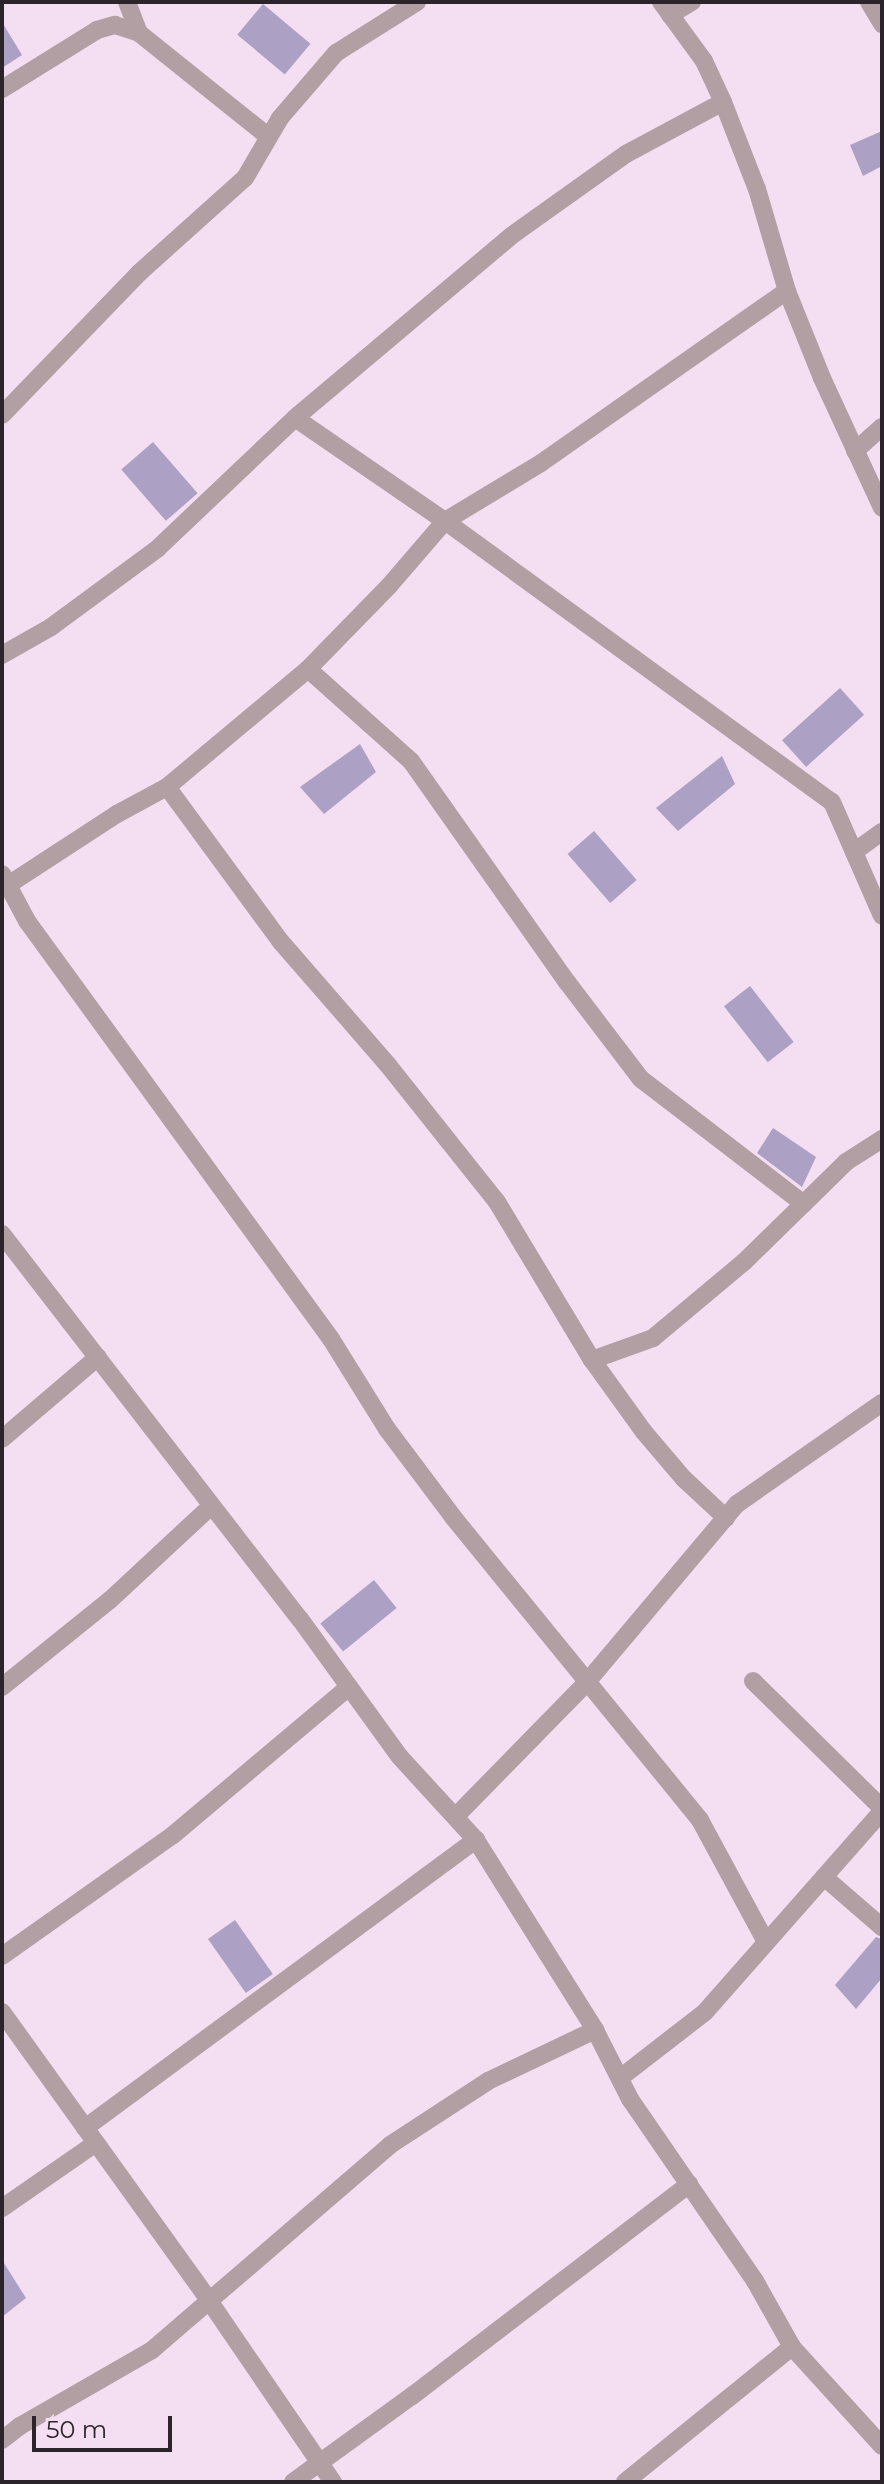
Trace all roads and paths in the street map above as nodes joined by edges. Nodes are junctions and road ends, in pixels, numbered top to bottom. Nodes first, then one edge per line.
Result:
1 (127, 2) edge
2 (417, 2) edge
3 (692, 2) edge
4 (869, 2) edge
5 (666, 9) edge
6 (882, 24) edge
7 (139, 33) junction
8 (2, 89) edge
9 (723, 102) junction
10 (269, 137) junction
11 (787, 291) junction
12 (2, 415) edge
13 (295, 418) junction
14 (882, 427) edge
15 (855, 451) junction
16 (882, 508) edge
17 (445, 521) junction
18 (2, 655) edge
19 (308, 669) junction
20 (167, 787) junction
21 (882, 832) edge
22 (854, 852) junction
23 (5, 880) edge
24 (882, 916) edge
25 (882, 1139) edge
26 (804, 1204) junction
27 (2, 1234) edge
28 (98, 1357) junction
29 (592, 1360) junction
30 (882, 1403) edge
31 (2, 1439) edge
32 (210, 1507) junction
33 (726, 1518) junction
34 (753, 1681) dead end
35 (587, 1682) junction
36 (2, 1687) edge
37 (349, 1687) junction
38 (882, 1809) edge
39 (456, 1816) junction
40 (476, 1840) junction
41 (824, 1877) junction
42 (882, 1927) edge
43 (766, 1942) junction
44 (2, 1956) edge
45 (2, 2012) edge
46 (595, 2030) junction
47 (620, 2078) junction
48 (91, 2136) junction
49 (689, 2184) junction
50 (2, 2208) edge
51 (208, 2299) junction
52 (792, 2347) junction
53 (2, 2440) edge
54 (882, 2446) edge
55 (319, 2461) junction
56 (293, 2482) edge
57 (333, 2482) edge
58 (625, 2482) edge

1 - 7 street
2 - 10 street
3 - 5 street
4 - 6 street
5 - 9 street
7 - 8 street
7 - 10 street
9 - 11 street
9 - 13 street
10 - 12 street
11 - 15 street
11 - 17 street
13 - 17 street
13 - 18 street
14 - 15 street
15 - 16 street
17 - 19 street
17 - 22 street
19 - 20 street
19 - 26 street
20 - 23 street
20 - 29 street
21 - 22 street
22 - 24 street
23 - 35 street
25 - 26 street
26 - 29 street
27 - 28 street
28 - 31 street
28 - 32 street
29 - 33 street
30 - 33 street
32 - 36 street
32 - 37 street
33 - 35 street
34 - 38 street
35 - 39 street
35 - 43 street
37 - 39 street
37 - 44 street
38 - 41 street
39 - 40 street
40 - 46 street
40 - 48 street
41 - 42 street
41 - 43 street
43 - 47 street
45 - 48 street
46 - 47 street
46 - 51 street
47 - 49 street
48 - 50 street
48 - 51 street
49 - 52 street
49 - 55 street
51 - 53 street
51 - 55 street
52 - 54 street
52 - 58 street
55 - 56 street
55 - 57 street

